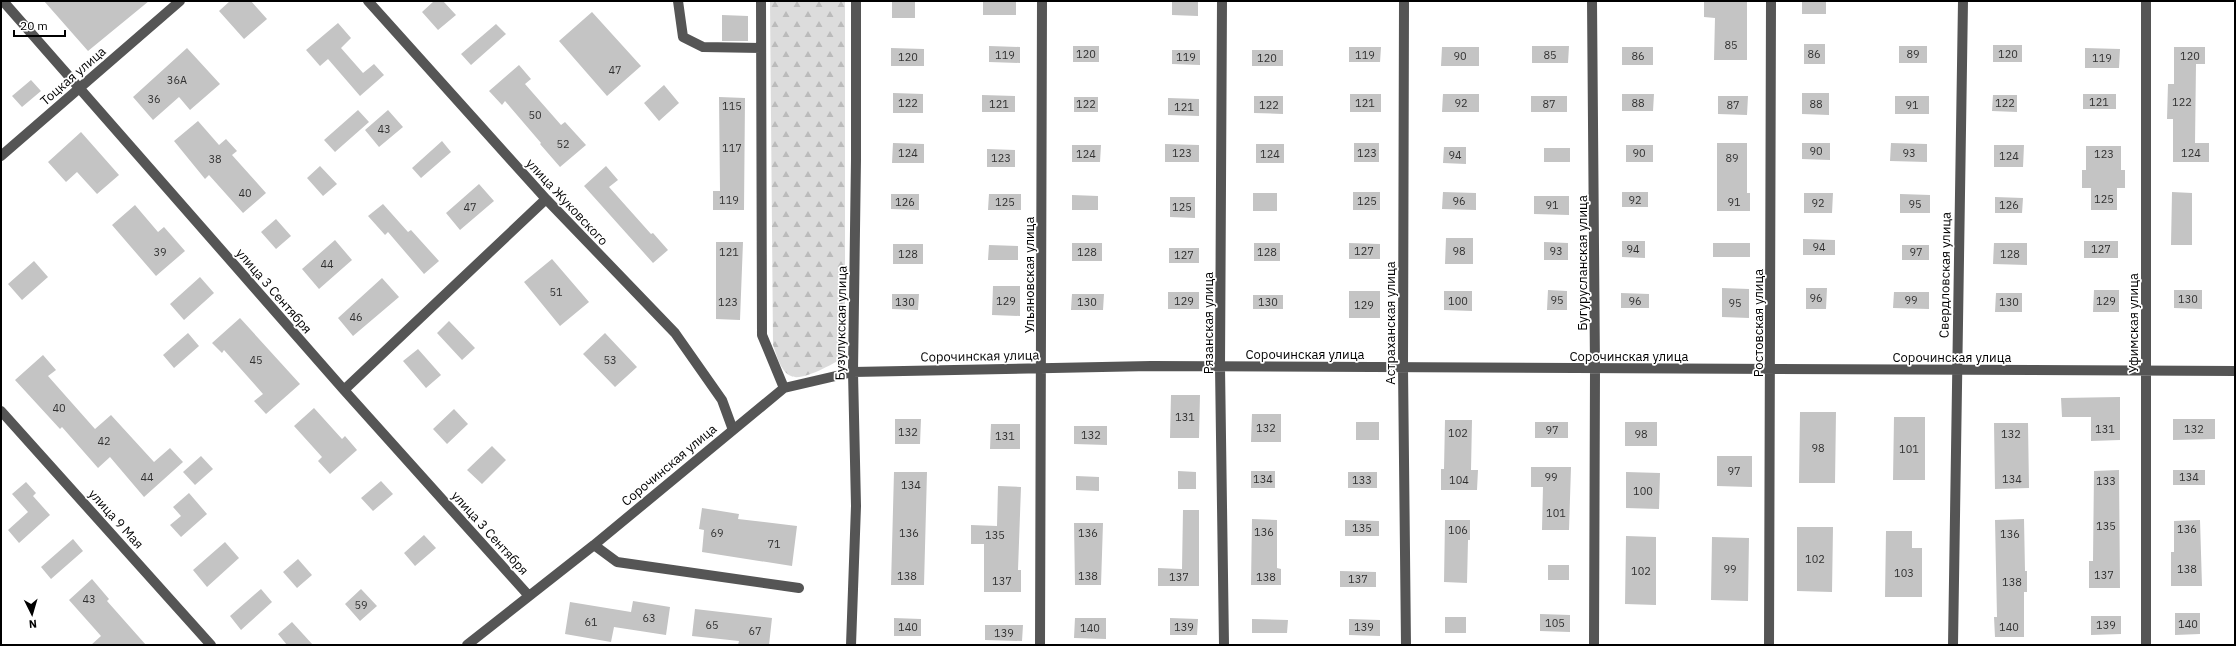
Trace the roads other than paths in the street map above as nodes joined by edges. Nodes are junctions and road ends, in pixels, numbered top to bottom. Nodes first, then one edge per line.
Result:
1 (3, 1) edge
2 (180, 1) edge
3 (368, 1) edge
4 (678, 1) edge
5 (760, 1) edge
6 (856, 1) edge
7 (1042, 1) edge
8 (1222, 1) edge
9 (1404, 1) edge
10 (1592, 1) edge
11 (1771, 1) edge
12 (1963, 1) edge
13 (2146, 1) edge
14 (761, 48) junction
15 (78, 88) junction
16 (1, 156) edge
17 (546, 199) junction
18 (1220, 367) junction
19 (1042, 368) junction
20 (1403, 368) junction
21 (1595, 369) junction
22 (1770, 370) junction
23 (1956, 370) junction
24 (2146, 371) junction
25 (2235, 371) edge
26 (853, 372) junction
27 (784, 388) junction
28 (344, 390) junction
29 (1, 411) edge
30 (732, 430) junction
31 (594, 545) junction
32 (799, 588) dead end
33 (529, 596) junction
34 (211, 645) edge
35 (467, 645) edge
36 (851, 645) edge
37 (1040, 645) edge
38 (1224, 645) edge
39 (1406, 645) edge
40 (1594, 645) edge
41 (1769, 645) edge
42 (1953, 645) edge
43 (2146, 645) edge

1 - 15 street, улица 3 Сентября
2 - 15 street, Тоцкая улица
3 - 17 street, улица Жуковского
4 - 14 street
5 - 14 street
6 - 26 street, Бузулукская улица
7 - 19 street, Ульяновская улица
8 - 18 street, Рязанская улица
9 - 20 street, Астраханская улица
10 - 21 street, Бугурусланская улица
11 - 22 street, Ростовская улица
12 - 23 street, Свердловская улица
13 - 24 street, Уфимская улица
14 - 27 street
15 - 16 street, Тоцкая улица
15 - 28 street, улица 3 Сентября
17 - 28 street
17 - 30 street, улица Жуковского
18 - 19 street, Сорочинская улица
18 - 20 street, Сорочинская улица
18 - 38 street, Рязанская улица
19 - 26 street, Сорочинская улица
19 - 37 street, Ульяновская улица
20 - 21 street, Сорочинская улица
20 - 39 street, Астраханская улица
21 - 22 street, Сорочинская улица
21 - 40 street, Бугурусланская улица
22 - 23 street, Сорочинская улица
22 - 41 street, Ростовская улица
23 - 24 street, Сорочинская улица
23 - 42 street, Свердловская улица
24 - 25 street, Сорочинская улица
24 - 43 street, Уфимская улица
26 - 27 street, Сорочинская улица
26 - 36 street, Бузулукская улица
27 - 30 street, Сорочинская улица
28 - 33 street, улица 3 Сентября
29 - 34 street, улица 9 Мая
30 - 31 street, Сорочинская улица
31 - 32 street
31 - 33 street, Сорочинская улица
33 - 35 street, Сорочинская улица

